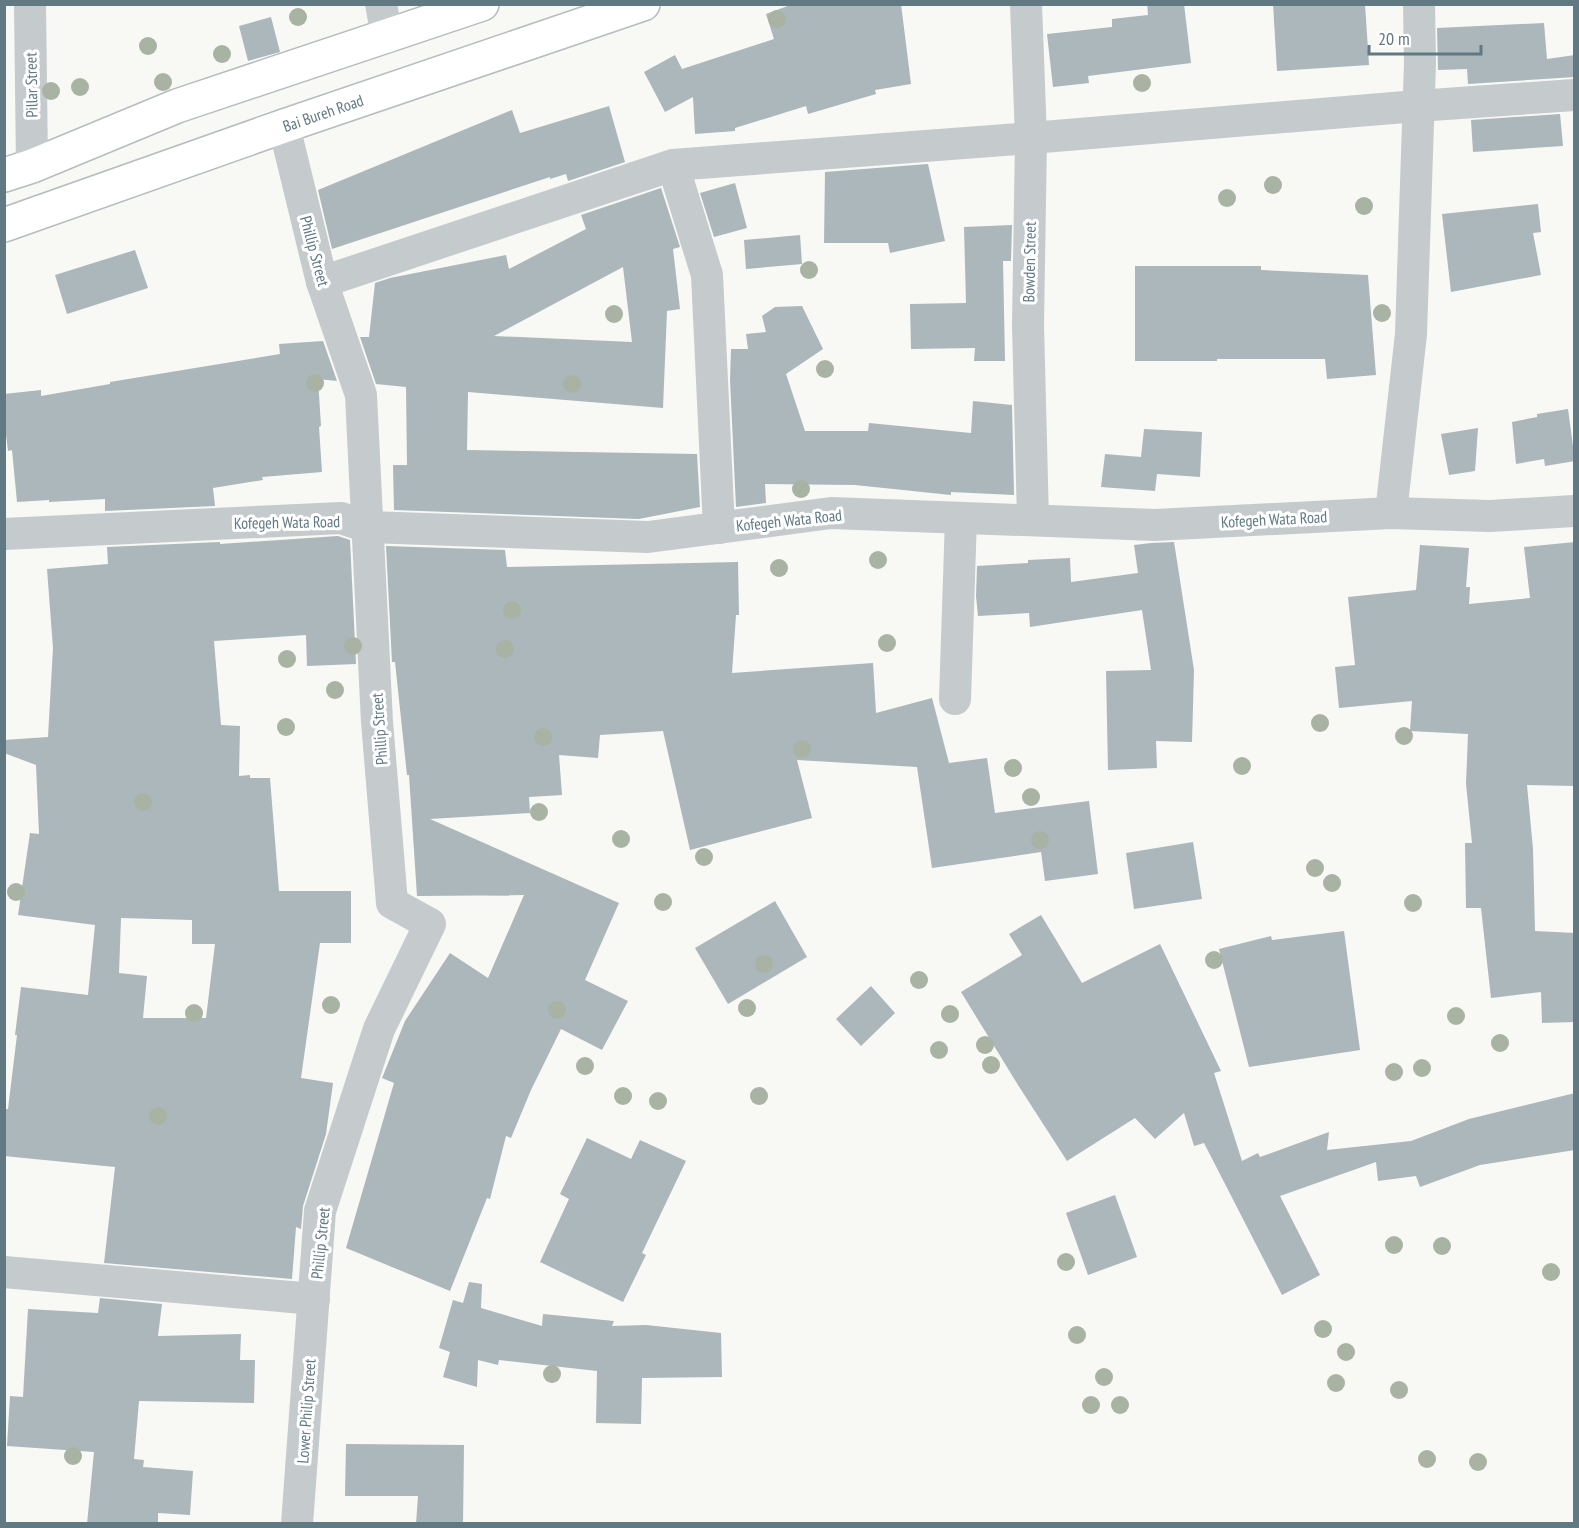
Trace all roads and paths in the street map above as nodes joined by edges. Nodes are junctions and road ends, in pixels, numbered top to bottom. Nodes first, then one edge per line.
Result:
1 (30, 4) edge
2 (381, 4) edge
3 (482, 4) edge
4 (644, 4) edge
5 (1026, 4) edge
6 (1419, 4) edge
7 (387, 37) junction
8 (1575, 95) edge
9 (1418, 106) junction
10 (284, 126) junction
11 (1031, 138) junction
12 (673, 165) junction
13 (18, 171) edge
14 (4, 225) edge
15 (322, 282) junction
16 (1575, 511) edge
17 (1391, 513) junction
18 (962, 518) junction
19 (1033, 520) junction
20 (368, 527) junction
21 (719, 528) junction
22 (4, 534) edge
23 (955, 699) dead end
24 (4, 1272) edge
25 (314, 1299) junction
26 (297, 1524) edge

1 - 13 street, Pillar Street
2 - 7 street
3 - 7 highway
4 - 10 highway, Bai Bureh Road
5 - 11 street, Bowden Street
6 - 9 street
7 - 13 highway
8 - 9 street
9 - 11 street
9 - 17 street
10 - 14 highway, Bai Bureh Road
10 - 15 street, Phillip Street
11 - 12 street
11 - 19 street, Bowden Street
12 - 15 street
12 - 21 street
15 - 20 street, Phillip Street
16 - 17 street, Kofegeh Wata Road
17 - 19 street, Kofegeh Wata Road
18 - 19 street, Kofegeh Wata Road
18 - 21 street, Kofegeh Wata Road
18 - 23 street
20 - 21 street, Kofegeh Wata Road
20 - 22 street, Kofegeh Wata Road
20 - 25 street, Phillip Street
24 - 25 street
25 - 26 street, Lower Philip Street

